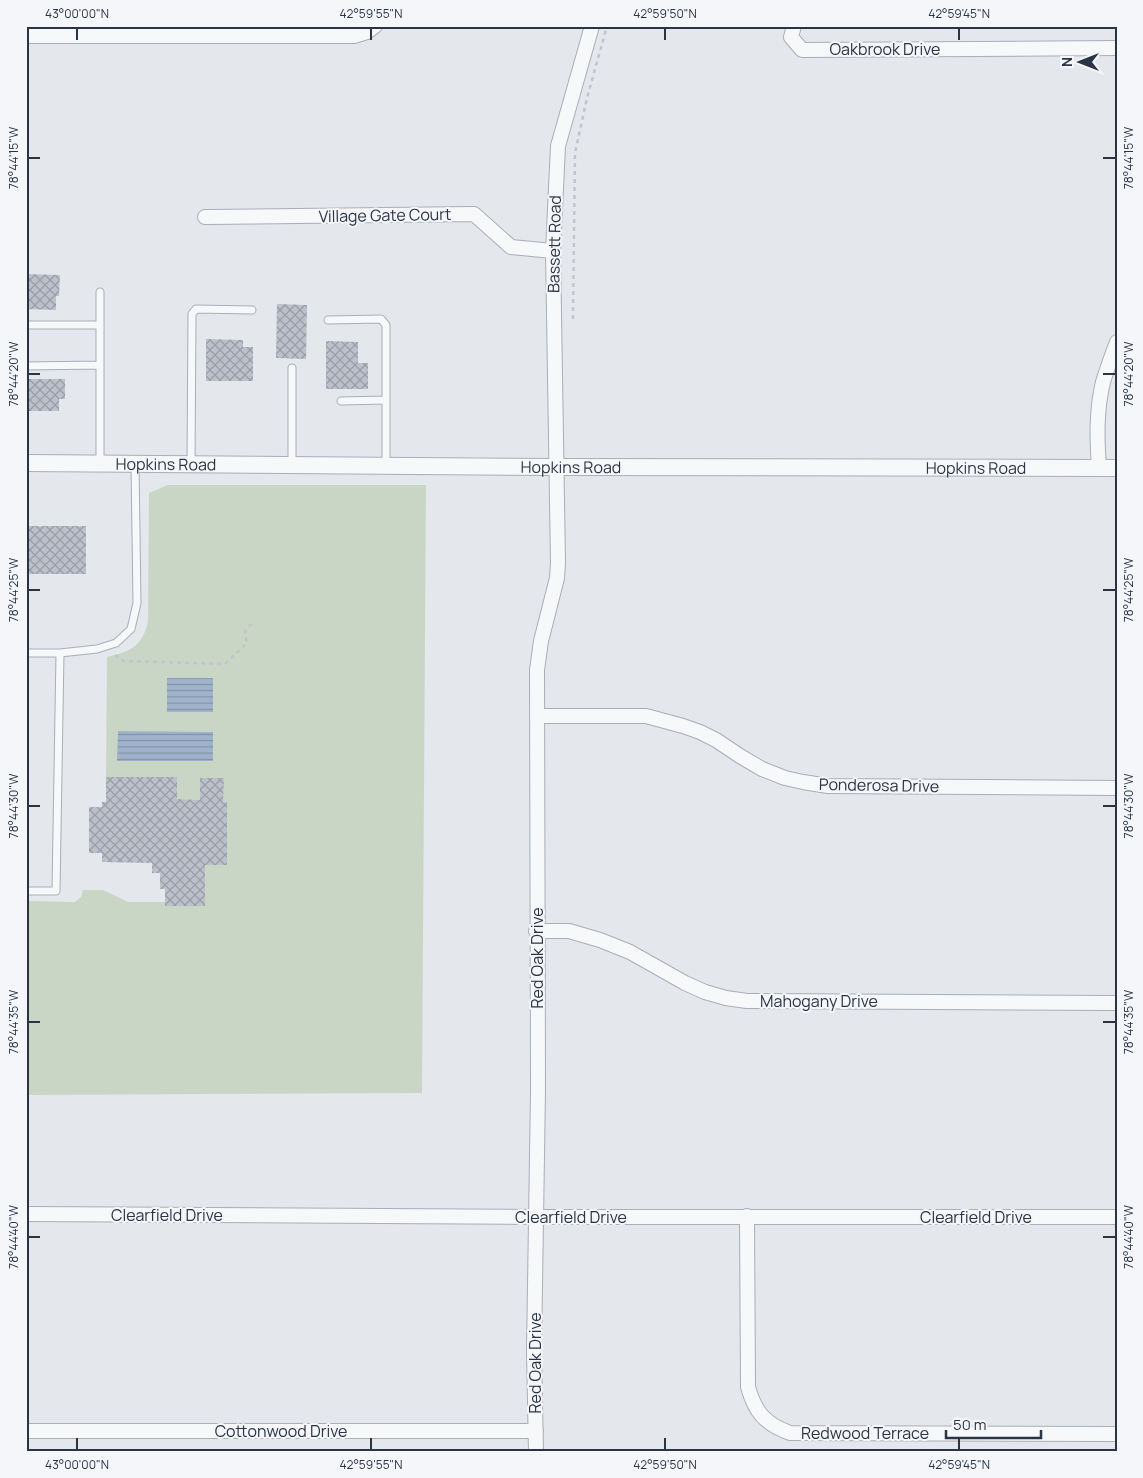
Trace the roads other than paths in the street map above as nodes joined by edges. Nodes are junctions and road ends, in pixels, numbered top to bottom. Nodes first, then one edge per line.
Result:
1 (375, 26) edge
2 (592, 26) edge
3 (794, 26) edge
4 (26, 36) edge
5 (1117, 48) edge
6 (205, 217) dead end
7 (552, 251) junction
8 (100, 292) dead end
9 (252, 310) dead end
10 (328, 320) dead end
11 (26, 325) edge
12 (100, 325) junction
13 (1117, 342) edge
14 (100, 365) junction
15 (26, 366) edge
16 (292, 368) dead end
17 (386, 400) junction
18 (340, 401) dead end
19 (26, 463) edge
20 (100, 464) junction
21 (135, 464) junction
22 (190, 464) junction
23 (292, 464) junction
24 (386, 465) junction
25 (556, 467) junction
26 (1099, 468) junction
27 (1117, 468) edge
28 (26, 653) edge
29 (60, 653) junction
30 (537, 716) junction
31 (1117, 788) edge
32 (26, 891) edge
33 (536, 931) junction
34 (1117, 1003) edge
35 (26, 1214) edge
36 (747, 1216) junction
37 (536, 1217) junction
38 (1117, 1217) edge
39 (26, 1431) edge
40 (536, 1431) junction
41 (1117, 1434) edge
42 (536, 1452) edge

1 - 4 street
2 - 7 street, Bassett Road
3 - 5 street, Oakbrook Drive
6 - 7 street, Village Gate Court
7 - 25 street, Bassett Road
8 - 12 lane
9 - 22 lane
10 - 17 lane
11 - 12 lane
12 - 14 lane
13 - 26 street
14 - 15 lane
14 - 20 lane
16 - 23 lane
17 - 18 lane
17 - 24 lane
19 - 20 street, Hopkins Road
20 - 21 street, Hopkins Road
21 - 22 street, Hopkins Road
21 - 29 lane
22 - 23 street, Hopkins Road
23 - 24 street, Hopkins Road
24 - 25 street, Hopkins Road
25 - 26 street, Hopkins Road
25 - 30 street, Red Oak Drive
26 - 27 street, Hopkins Road
28 - 29 lane
29 - 32 lane
30 - 31 street, Ponderosa Drive
30 - 33 street, Red Oak Drive
33 - 34 street, Mahogany Drive
33 - 37 street, Red Oak Drive
35 - 37 street, Clearfield Drive
36 - 37 street, Clearfield Drive
36 - 38 street, Clearfield Drive
36 - 41 street, Redwood Terrace
37 - 40 street, Red Oak Drive
39 - 40 street, Cottonwood Drive
40 - 42 street, Red Oak Drive

